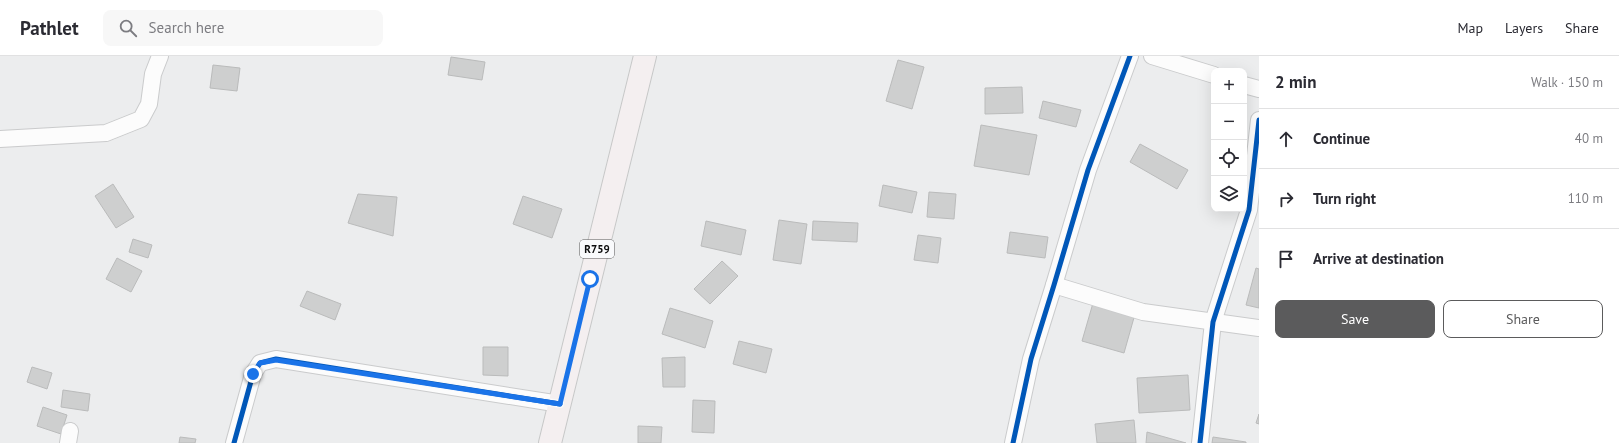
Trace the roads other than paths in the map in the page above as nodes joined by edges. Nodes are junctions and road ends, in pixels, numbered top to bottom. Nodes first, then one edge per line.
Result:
1 (160, 56) edge
2 (645, 56) edge
3 (1130, 56) edge
4 (1152, 56) edge
5 (1211, 74) edge
6 (1247, 86) edge
7 (1259, 89) edge
8 (1259, 120) edge
9 (0, 139) edge
10 (1254, 211) edge
11 (1054, 285) junction
12 (1213, 322) junction
13 (1259, 328) edge
14 (560, 404) junction
15 (234, 443) edge
16 (550, 443) edge
17 (1013, 443) edge
18 (1200, 443) edge

1 - 9 street
2 - 14 main road, R759
3 - 11 street
4 - 5 street
6 - 7 street
8 - 10 street
10 - 12 street
11 - 12 street
11 - 17 street
12 - 13 street
12 - 18 street
14 - 15 street
14 - 16 main road, R759

